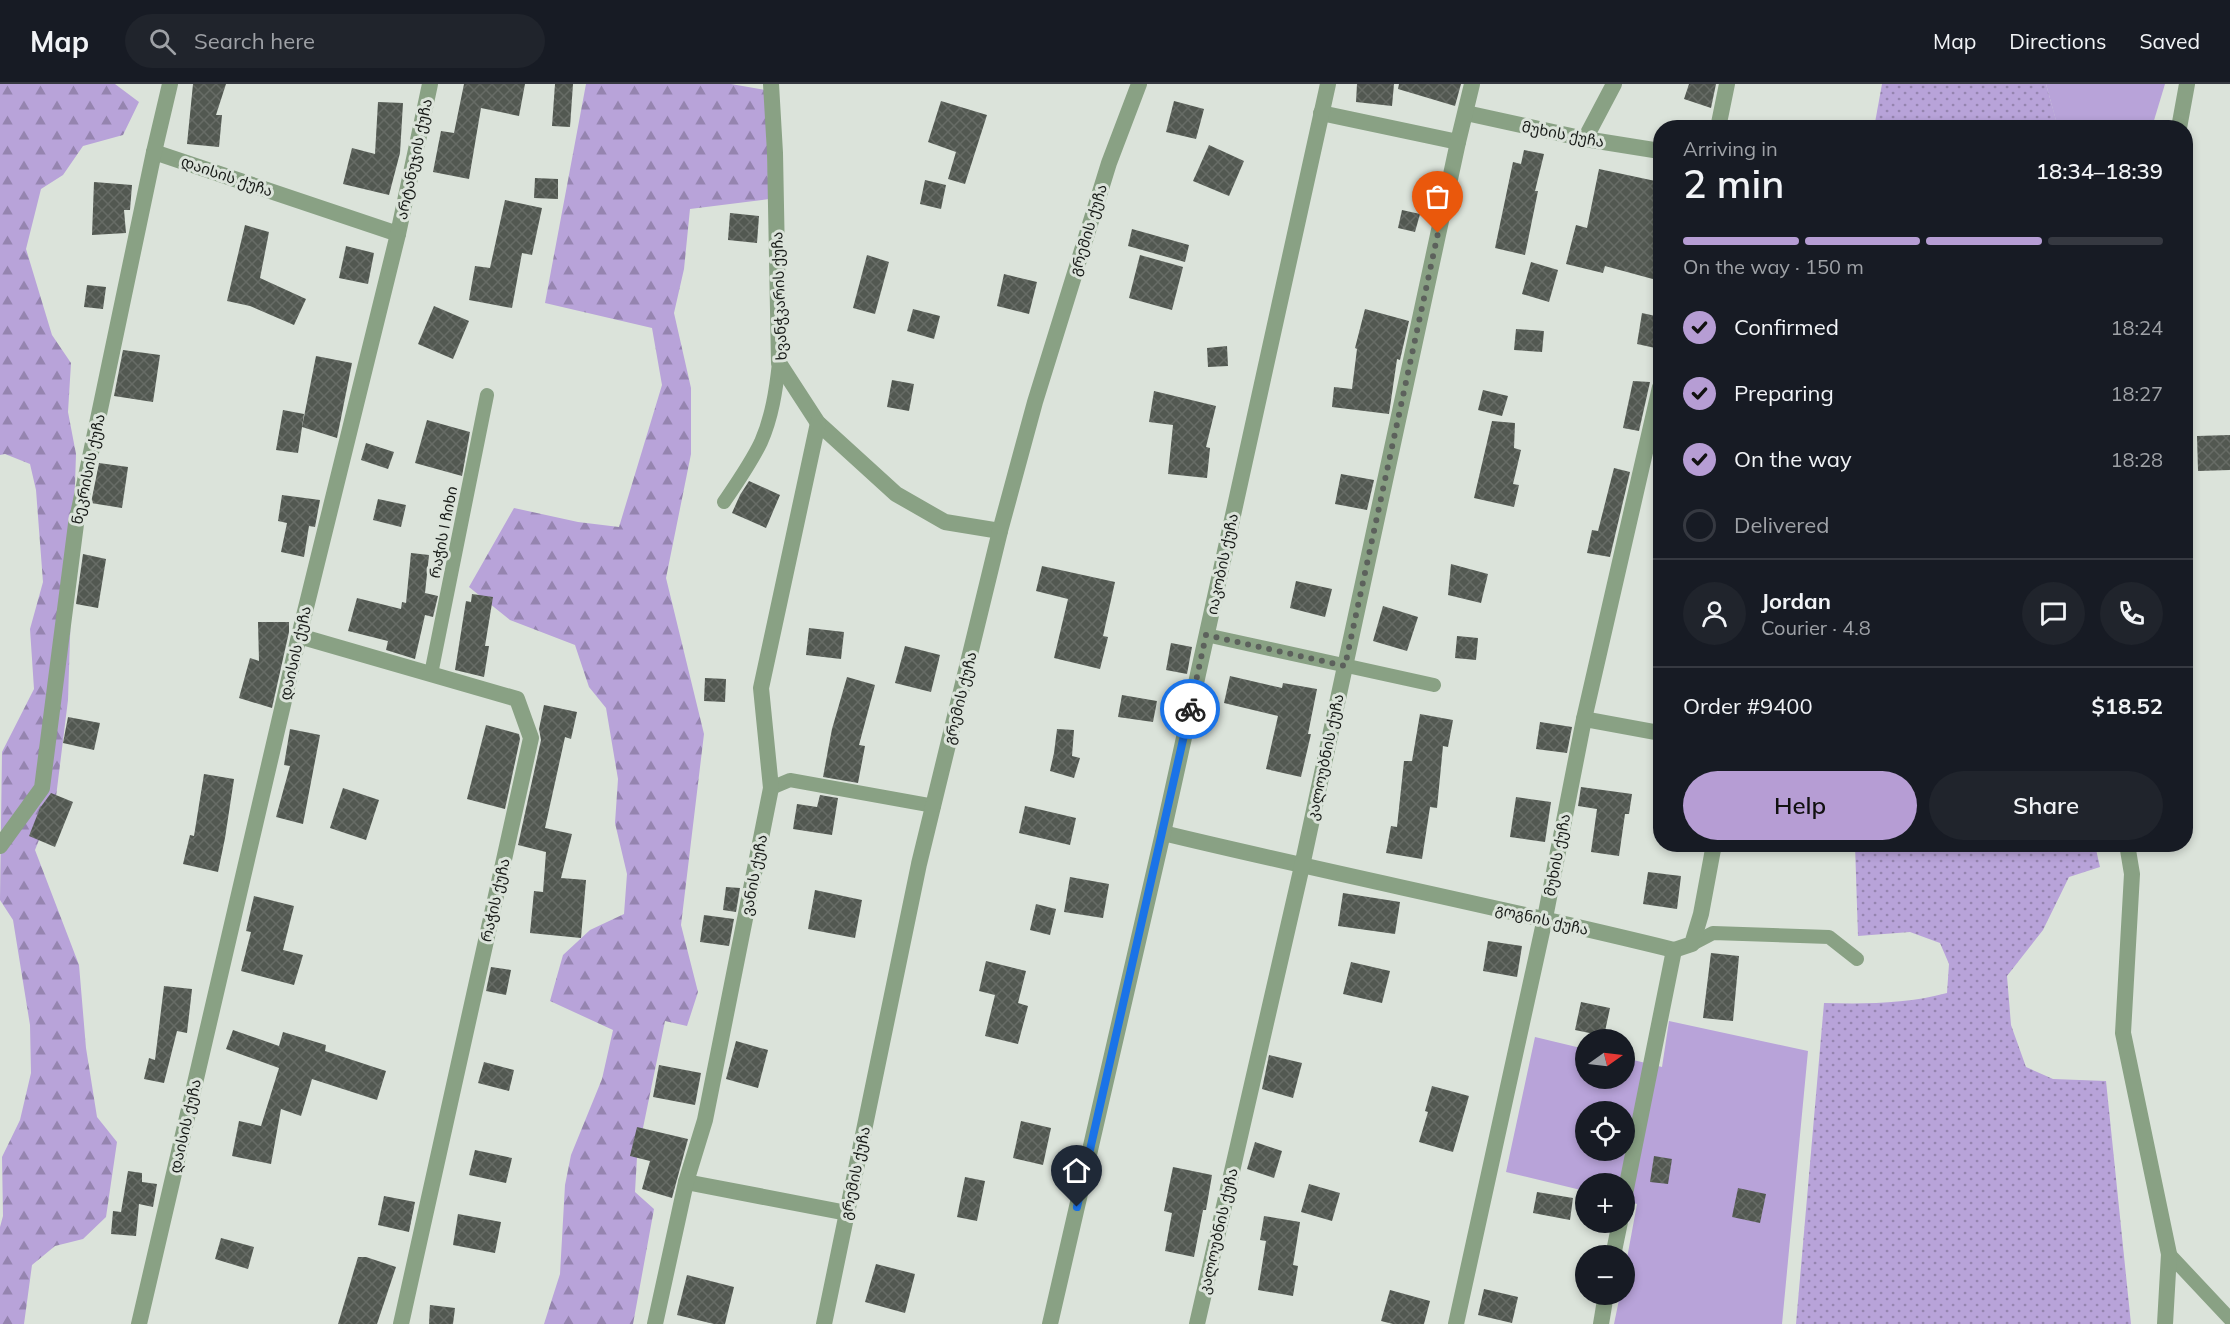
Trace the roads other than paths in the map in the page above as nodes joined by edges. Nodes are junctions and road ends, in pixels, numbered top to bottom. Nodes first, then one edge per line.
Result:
1 (170, 84) edge
2 (430, 84) edge
3 (771, 84) edge
4 (1139, 84) edge
5 (1328, 84) edge
6 (1472, 84) edge
7 (1614, 84) edge
8 (1727, 84) edge
9 (2187, 84) edge
10 (1321, 113) junction
11 (1466, 113) junction
12 (1720, 120) edge
13 (2180, 120) edge
14 (1586, 139) junction
15 (1458, 142) junction
16 (1653, 150) edge
17 (154, 152) junction
18 (398, 234) junction
19 (779, 363) junction
20 (487, 395) dead end
21 (1653, 418) edge
22 (818, 423) junction
23 (724, 502) dead end
24 (1000, 531) junction
25 (1206, 635) junction
26 (299, 636) junction
27 (1345, 666) junction
28 (431, 674) junction
29 (1434, 685) dead end
30 (1584, 720) junction
31 (1653, 732) edge
32 (771, 788) junction
33 (934, 806) junction
34 (1163, 833) junction
35 (0, 846) edge
36 (1713, 852) edge
37 (2128, 852) edge
38 (1302, 866) junction
39 (1545, 918) junction
40 (1692, 944) junction
41 (1674, 950) junction
42 (1857, 959) dead end
43 (1629, 1173) edge
44 (686, 1182) junction
45 (847, 1213) junction
46 (2169, 1254) junction
47 (1604, 1305) edge
48 (2230, 1319) edge
49 (139, 1324) edge
50 (401, 1324) edge
51 (655, 1324) edge
52 (824, 1324) edge
53 (1050, 1324) edge
54 (1197, 1324) edge
55 (1456, 1324) edge
56 (1601, 1324) edge
57 (2165, 1324) edge

1 - 17 street, ნეკრისის ქუჩა
2 - 18 street, არტანუჯის ქუჩა
3 - 19 street, ხვანჭკარის ქუჩა
4 - 24 street, გრემის ქუჩა
5 - 10 street, იაკობის ქუჩა
6 - 11 street, კალოუბნის ქუჩა
7 - 14 street
8 - 12 street
9 - 13 street
10 - 15 street
10 - 25 street, იაკობის ქუჩა
11 - 14 street, მუხის ქუჩა
11 - 15 street, კალოუბნის ქუჩა
14 - 16 street, მუხის ქუჩა
15 - 27 street, კალოუბნის ქუჩა
17 - 18 street, დაისის ქუჩა
17 - 35 street, ნეკრისის ქუჩა
18 - 26 street, დაისის ქუჩა
19 - 22 street, ხვანჭკარის ქუჩა
19 - 23 lane
20 - 28 lane, რაჭის I ჩიხი
21 - 30 street, მუხის ქუჩა
22 - 24 street, ხვანჭკარის ქუჩა
22 - 32 street, ვანის ქუჩა
24 - 33 street, გრემის ქუჩა
25 - 27 lane
25 - 34 street, იაკობის ქუჩა
26 - 28 street, რაჭის ქუჩა
26 - 49 street, დაისის ქუჩა
27 - 29 lane
27 - 38 street, კალოუბნის ქუჩა
28 - 50 street, რაჭის ქუჩა
30 - 31 street
30 - 39 street, მუხის ქუჩა
32 - 33 lane
32 - 44 street, ვანის ქუჩა
33 - 45 street, გრემის ქუჩა
34 - 38 street, გოგნის ქუჩა
34 - 53 street, იაკობის ქუჩა
36 - 40 street
37 - 46 street
38 - 39 street, გოგნის ქუჩა
38 - 54 street, კალოუბნის ქუჩა
39 - 41 street, გოგნის ქუჩა
39 - 55 street, მუხის ქუჩა
40 - 41 street
40 - 42 lane
41 - 43 street
44 - 45 street
44 - 51 street, ვანის ქუჩა
45 - 52 street, გრემის ქუჩა
46 - 48 lane
46 - 57 street
47 - 56 street

